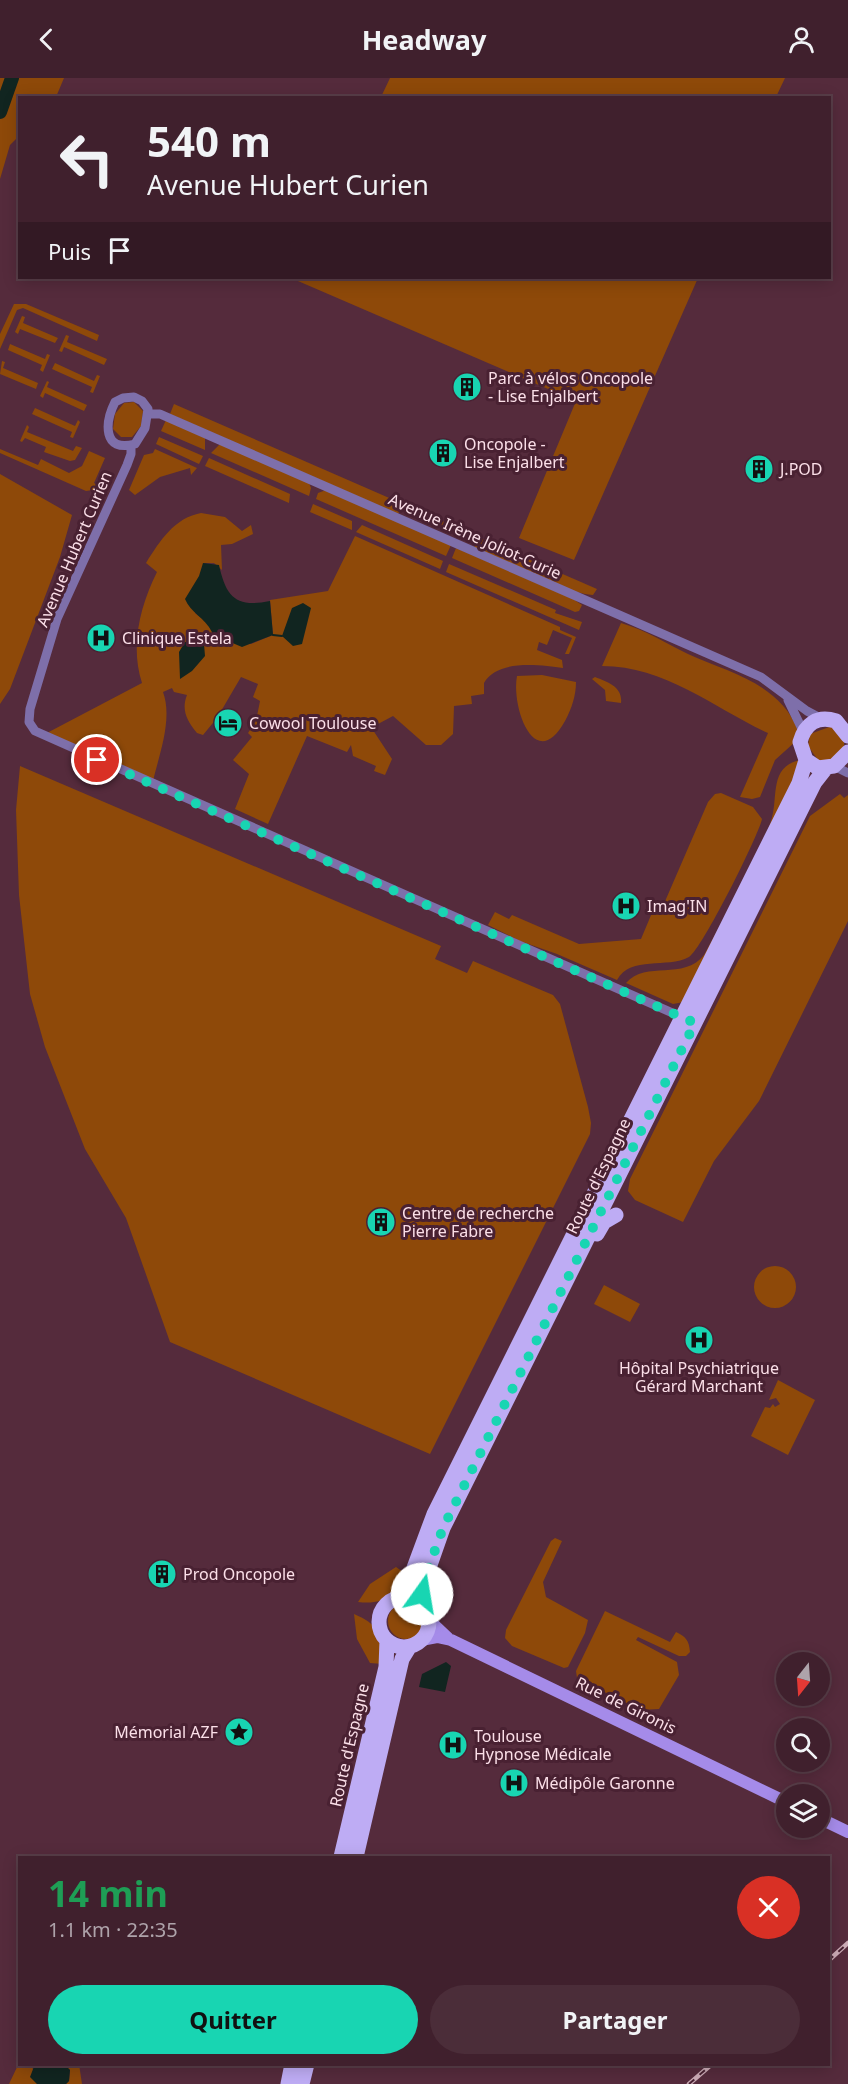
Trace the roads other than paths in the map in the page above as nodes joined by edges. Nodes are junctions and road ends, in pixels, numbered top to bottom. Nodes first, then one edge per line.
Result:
1 (149, 414) junction
2 (131, 445) junction
3 (785, 696) junction
4 (835, 717) edge
5 (803, 731) junction
6 (848, 735) edge
7 (848, 752) edge
8 (806, 760) junction
9 (836, 769) edge
10 (688, 1020) junction
11 (616, 1215) dead end
12 (566, 1282) junction
13 (400, 1597) junction
14 (427, 1613) junction
15 (387, 1640) junction
16 (451, 1640) junction
17 (416, 1643) junction
18 (776, 1797) edge
19 (830, 1823) edge
20 (848, 1832) edge
21 (341, 1856) edge
22 (356, 1856) edge
23 (292, 2066) edge
24 (306, 2066) edge
25 (288, 2084) edge
26 (302, 2084) edge

1 - 2 street
1 - 2 street
1 - 3 street, Avenue Irène Joliot-Curie
2 - 10 street, Avenue Hubert Curien
3 - 4 street, Avenue Irène Joliot-Curie
3 - 5 street, Avenue Irène Joliot-Curie
4 - 5 main road
4 - 6 main road
5 - 8 main road
7 - 9 main road, Route d'Espagne
8 - 9 main road
8 - 10 main road, Route d'Espagne
9 - 10 main road, Route d'Espagne
10 - 12 main road, Route d'Espagne
10 - 13 main road, Route d'Espagne
11 - 12 main road
12 - 14 main road, Route d'Espagne
13 - 14 main road
13 - 15 main road
14 - 16 street, Rue de Gironis
14 - 17 main road
15 - 17 main road
15 - 21 main road, Route d'Espagne
16 - 17 street, Rue de Gironis
16 - 18 street, Rue de Gironis
17 - 22 main road, Route d'Espagne
19 - 20 street
23 - 25 main road
24 - 26 main road

